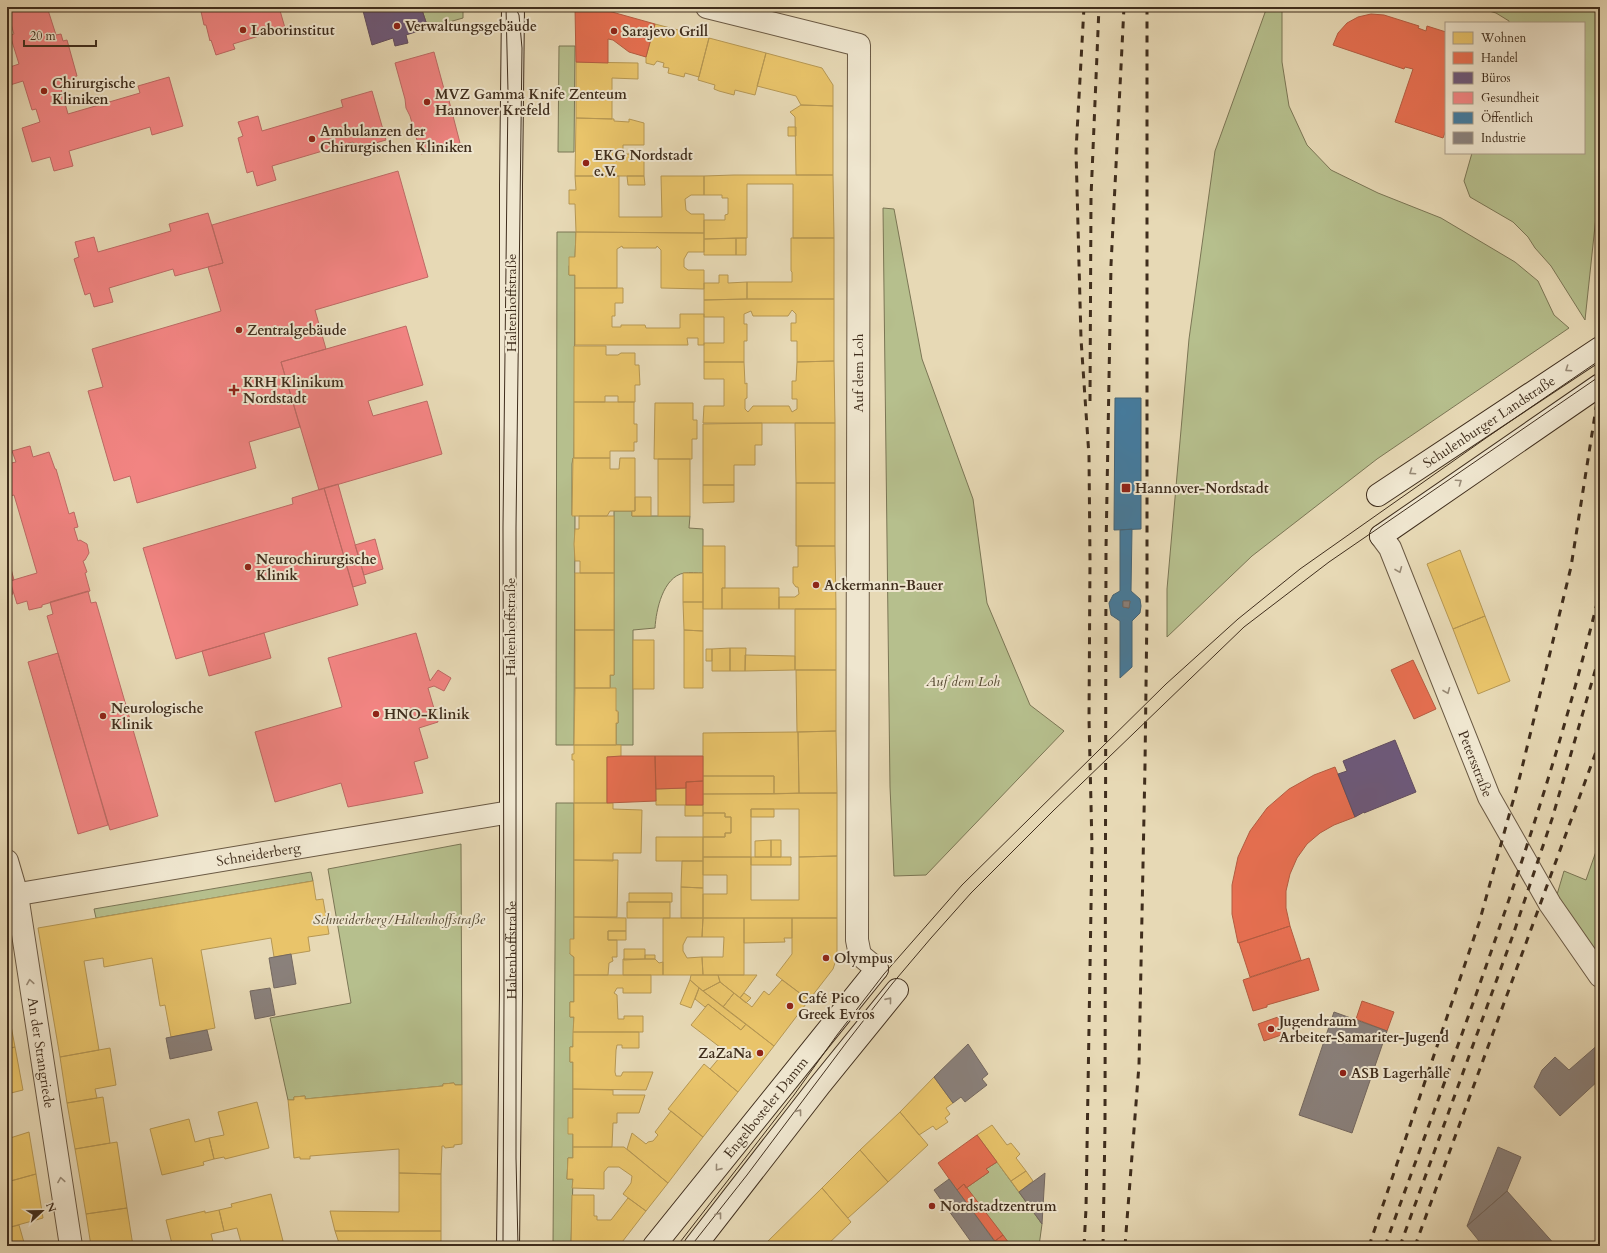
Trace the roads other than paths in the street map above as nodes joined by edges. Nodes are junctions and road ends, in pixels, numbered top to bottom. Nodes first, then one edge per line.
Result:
1 (513, 7) edge
2 (707, 7) edge
3 (1600, 348) edge
4 (1600, 385) edge
5 (1378, 495) dead end
6 (510, 812) junction
7 (7, 861) edge
8 (12, 896) edge
9 (877, 969) joint
10 (1600, 976) edge
11 (897, 990) dead end
12 (71, 1246) edge
13 (508, 1246) edge
14 (654, 1246) edge
15 (695, 1246) edge

1 - 6 street, Haltenhoffstraße
2 - 9 street, Auf dem Loh
3 -> 5 street, Schulenburger Landstraße
4 - 10 street, Petersstraße
6 - 8 street, Schneiderberg
6 - 13 street, Haltenhoffstraße
7 - 8 street, An der Strangriede
12 -> 8 street, An der Strangriede
9 -> 14 street, Engelbosteler Damm
15 -> 11 street, Engelbosteler Damm

